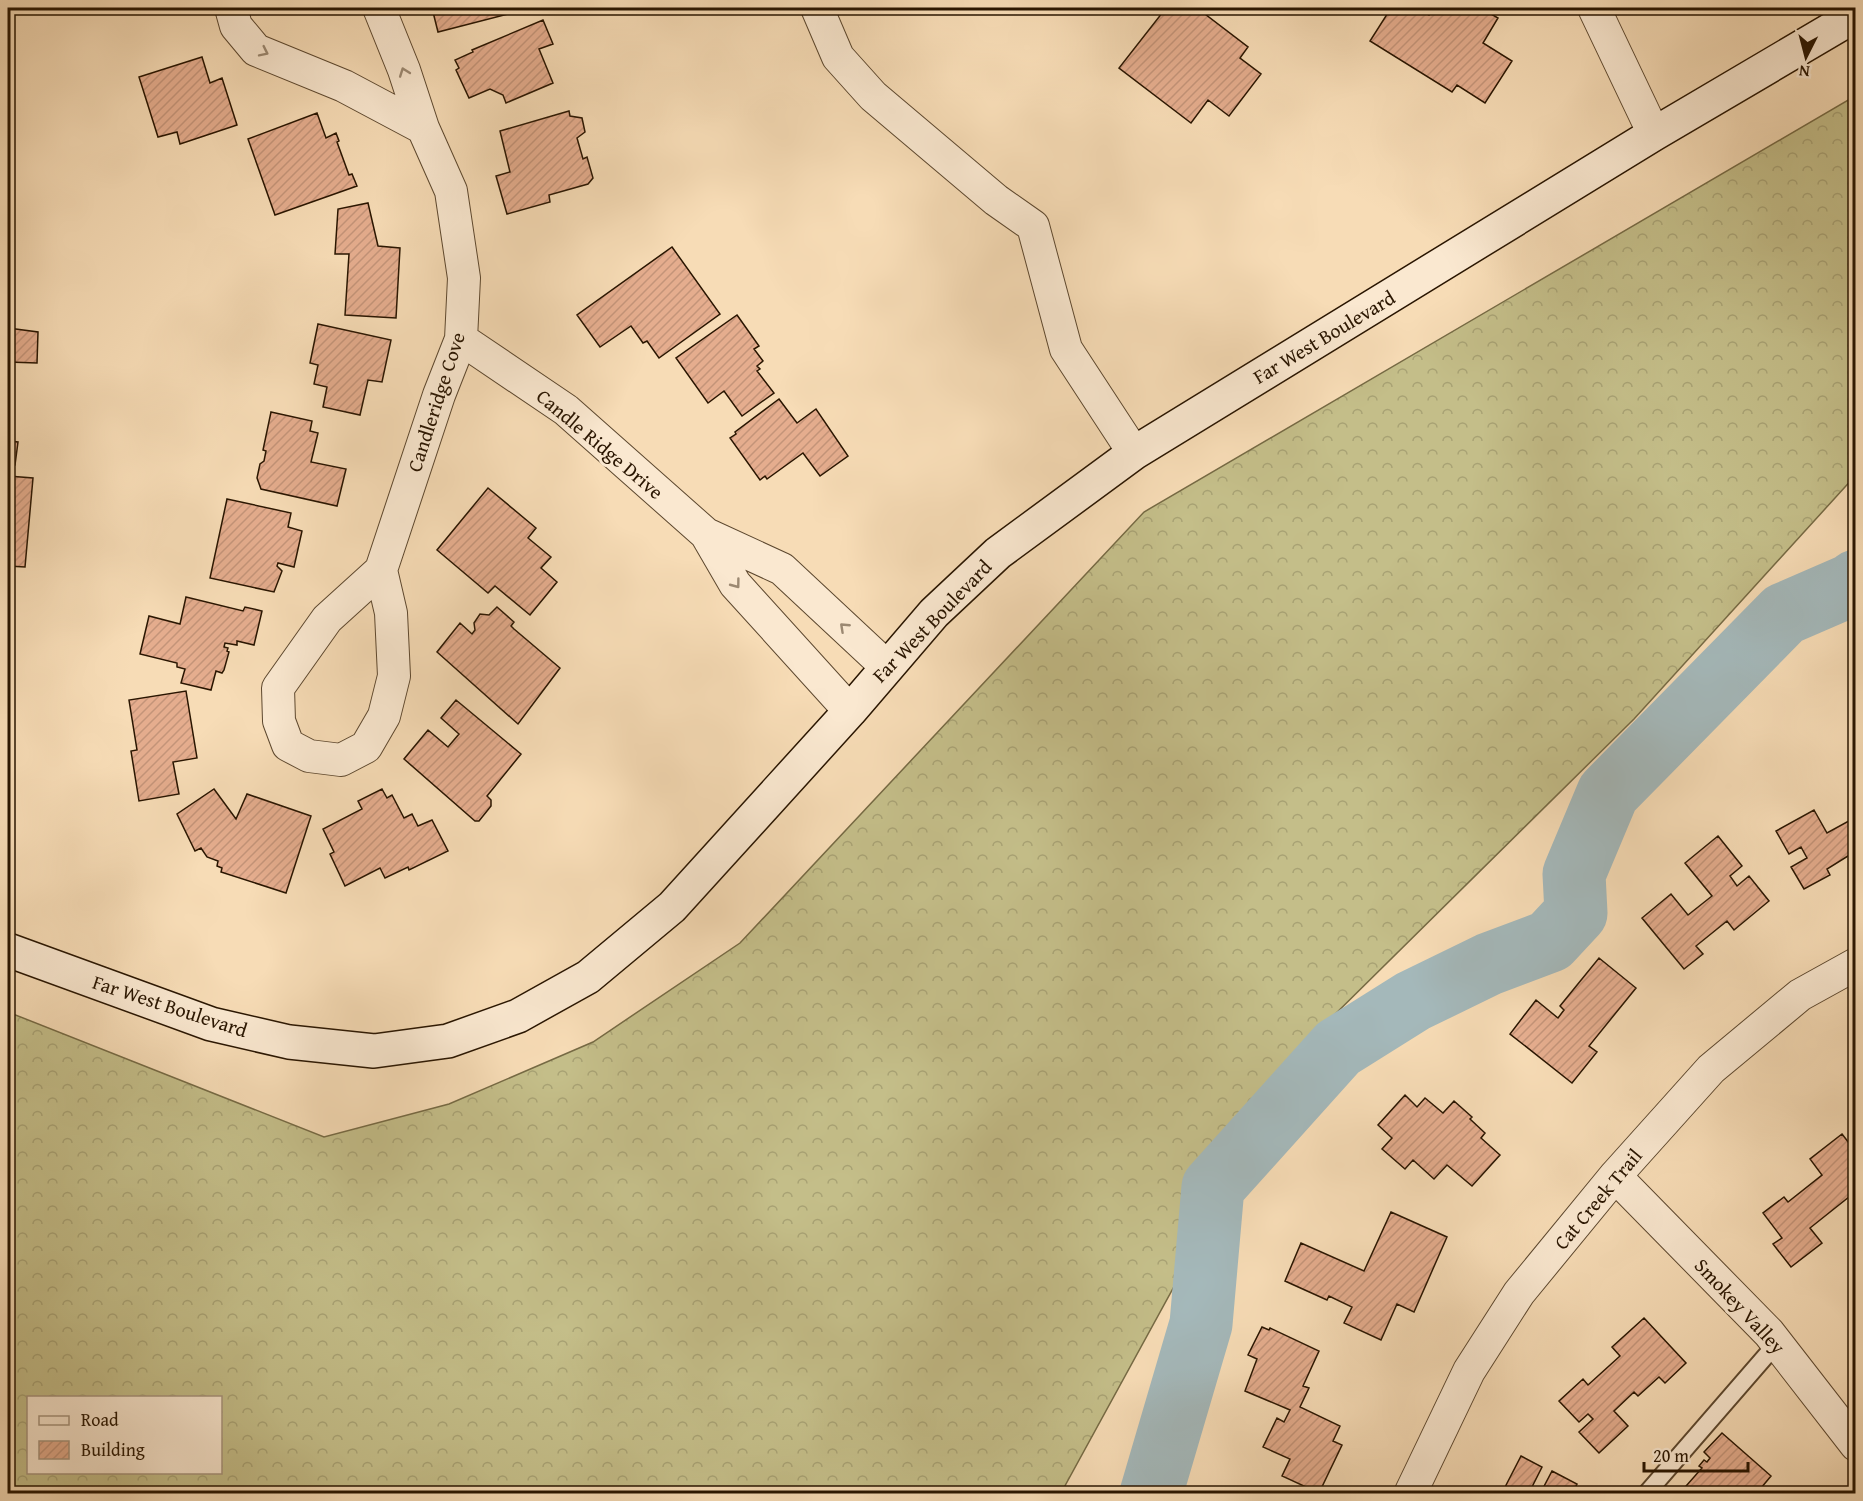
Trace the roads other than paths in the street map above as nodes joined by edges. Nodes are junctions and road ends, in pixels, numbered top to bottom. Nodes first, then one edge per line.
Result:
1 (231, 8) edge
2 (379, 8) edge
3 (817, 8) edge
4 (1594, 8) edge
5 (1856, 15) edge
6 (423, 128) junction
7 (1654, 134) junction
8 (461, 339) junction
9 (1134, 453) junction
10 (706, 534) junction
11 (381, 570) junction
12 (887, 667) junction
13 (850, 711) junction
14 (8, 950) edge
15 (1856, 964) edge
16 (1615, 1176) junction
17 (1777, 1343) junction
18 (1856, 1445) edge
19 (1410, 1494) edge
20 (1646, 1494) edge

1 -> 6 street
6 -> 2 street, Candleridge Cove
3 - 9 street
4 - 7 street
5 - 7 street, Far West Boulevard
6 - 8 street, Candleridge Cove
7 - 9 street, Far West Boulevard
8 - 10 street, Candle Ridge Drive
8 - 11 street, Candleridge Cove
9 - 12 street, Far West Boulevard
12 -> 10 street, Candle Ridge Drive
10 -> 13 street, Candle Ridge Drive
11 - 11 street, Candleridge Cove
12 - 13 street, Far West Boulevard
13 - 14 street, Far West Boulevard
15 - 16 street, Cat Creek Trail
16 - 17 street, Smokey Valley
16 - 19 street, Cat Creek Trail
17 - 18 street, Smokey Valley
17 - 20 lane

